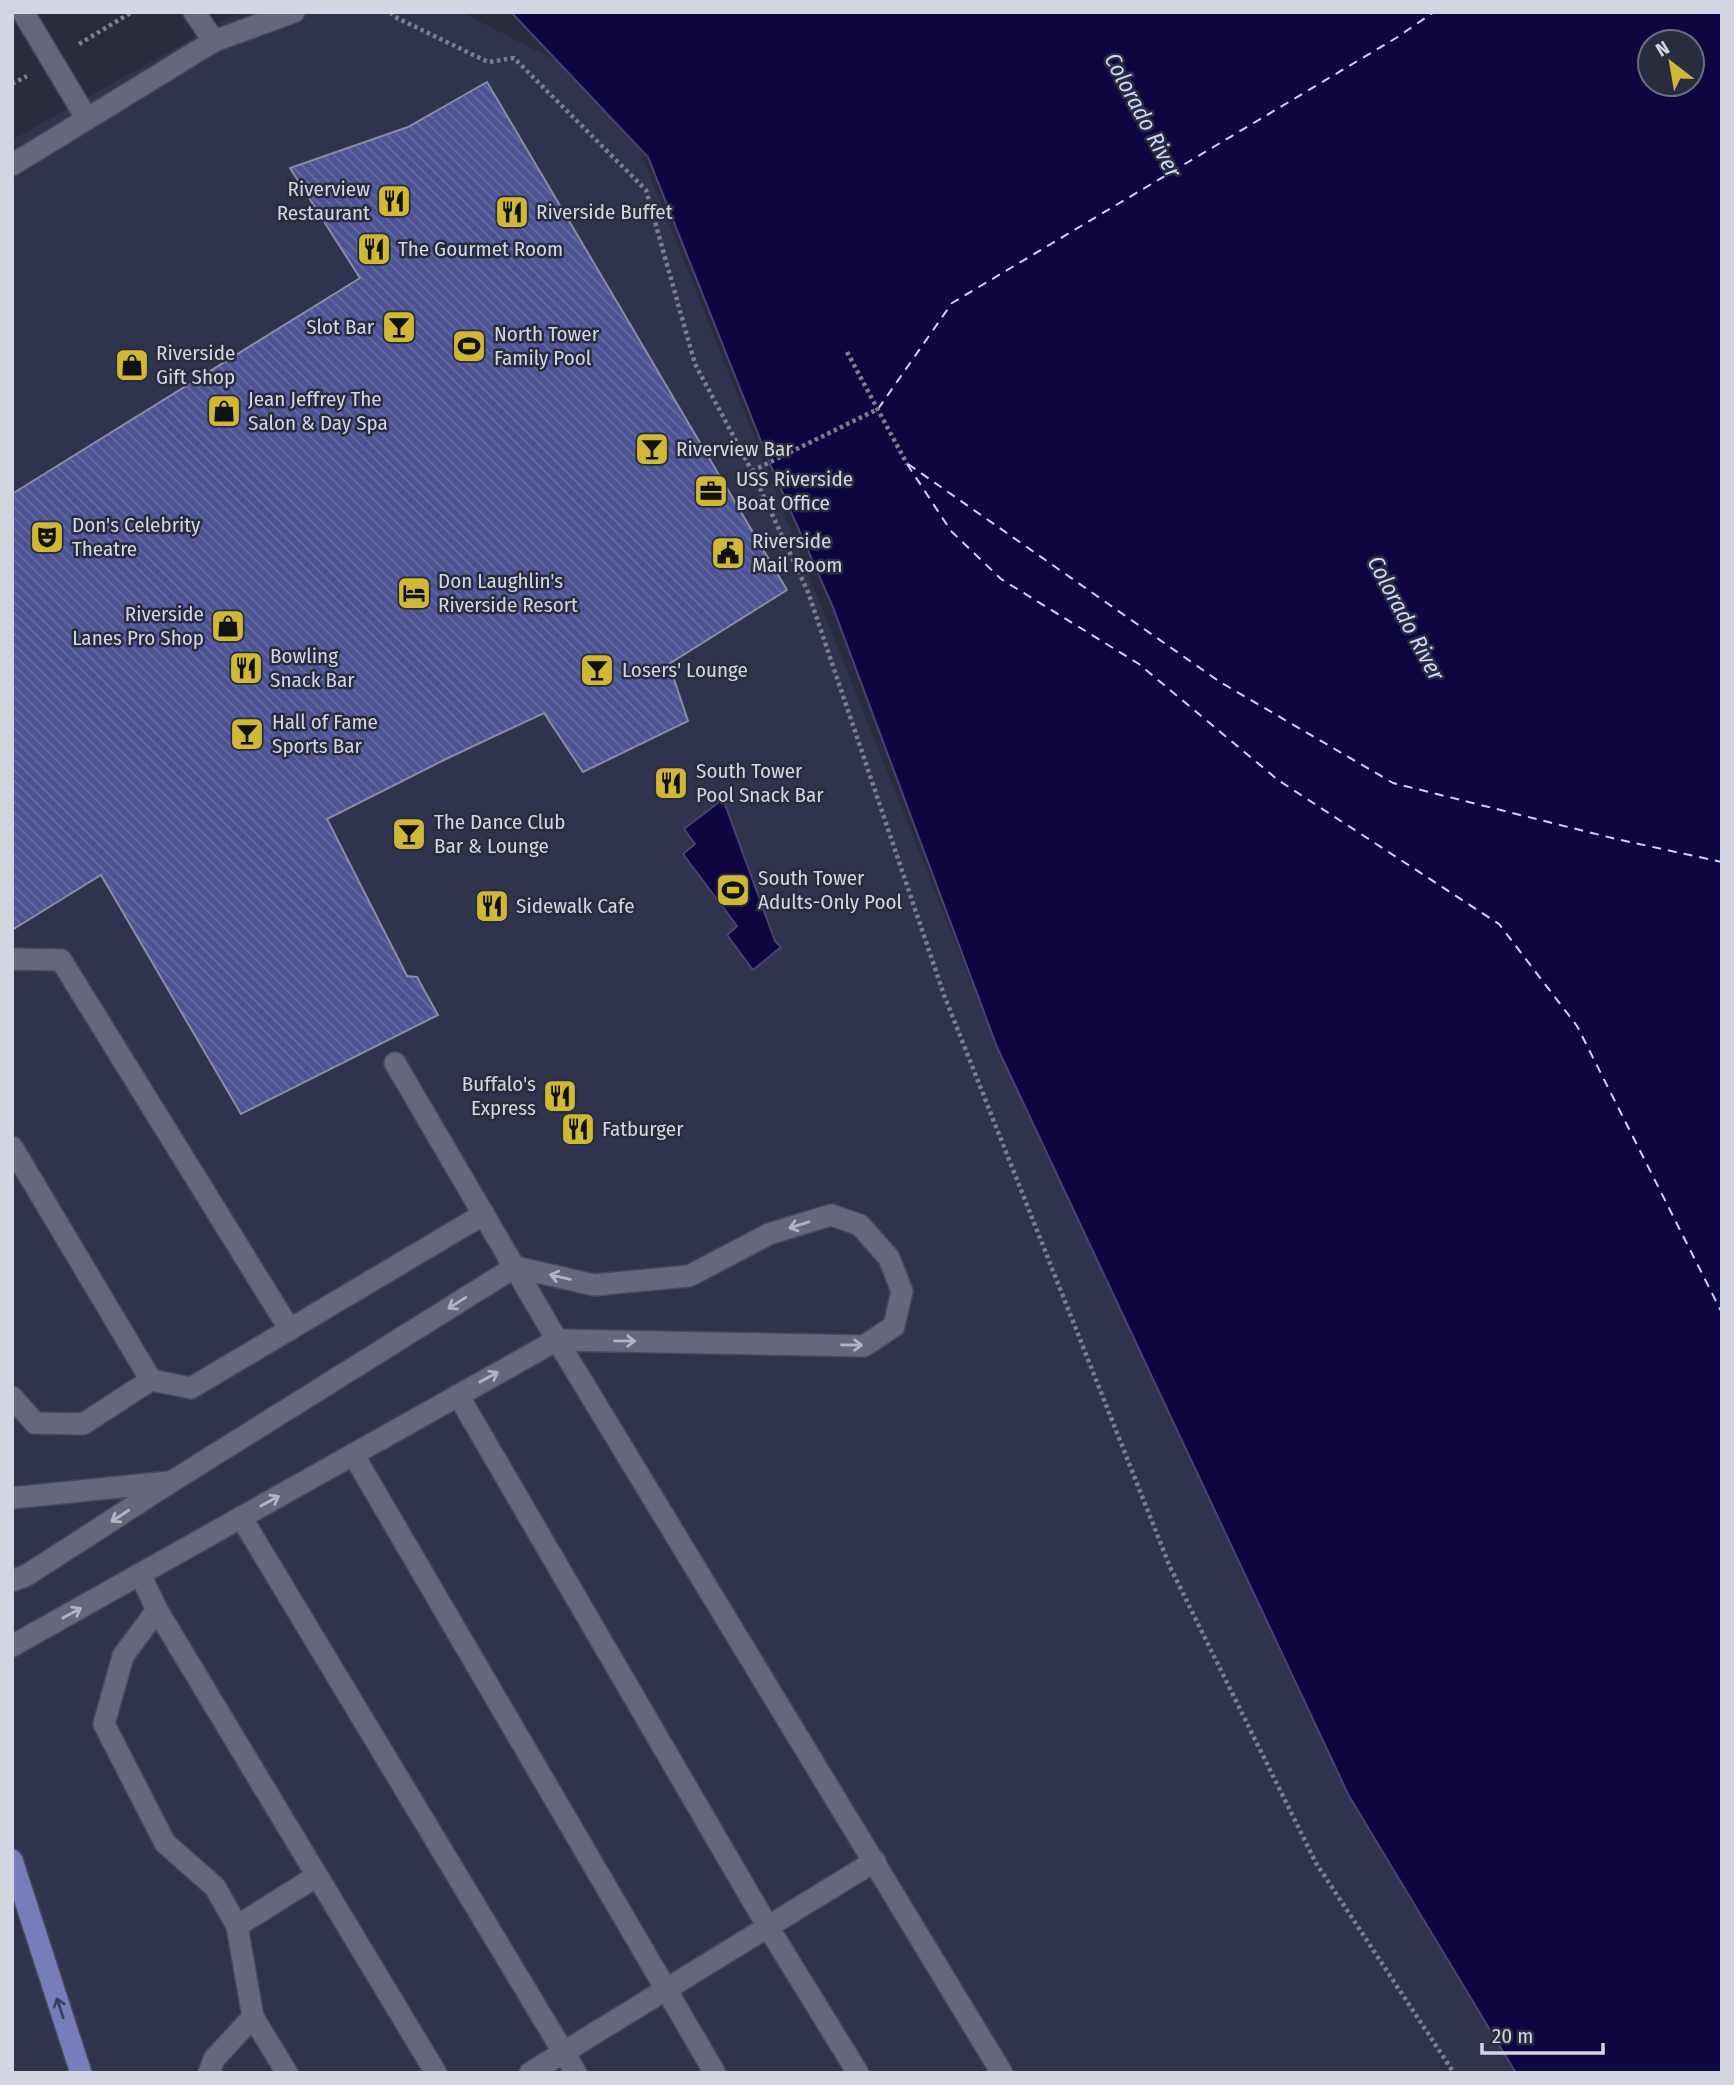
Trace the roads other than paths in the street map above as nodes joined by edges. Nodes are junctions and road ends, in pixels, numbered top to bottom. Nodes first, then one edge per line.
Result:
1 (23, 12) edge
2 (194, 12) edge
3 (294, 12) edge
4 (214, 41) junction
5 (87, 119) junction
6 (12, 165) edge
7 (12, 959) edge
8 (395, 1063) dead end
9 (12, 1147) edge
10 (484, 1214) junction
11 (515, 1267) junction
12 (290, 1330) junction
13 (556, 1340) junction
14 (151, 1380) junction
15 (458, 1395) junction
16 (12, 1396) edge
17 (353, 1454) junction
18 (171, 1482) junction
19 (12, 1498) edge
20 (241, 1517) junction
21 (140, 1574) junction
22 (12, 1581) edge
23 (157, 1610) junction
24 (12, 1646) edge
25 (12, 1860) edge
26 (875, 1861) junction
27 (317, 1876) junction
28 (237, 1926) junction
29 (768, 1927) junction
30 (666, 1990) junction
31 (253, 2017) junction
32 (564, 2052) junction
33 (81, 2073) edge
34 (209, 2073) edge
35 (287, 2073) edge
36 (436, 2073) edge
37 (530, 2073) edge
38 (576, 2073) edge
39 (715, 2073) edge
40 (858, 2073) edge
41 (1002, 2073) edge

1 - 5 lane
2 - 4 lane
3 - 4 lane
4 - 5 lane
5 - 6 lane
7 - 12 lane
8 - 10 lane
9 - 14 lane
10 - 11 lane
10 - 12 lane
11 - 13 lane
13 -> 11 lane
11 -> 18 lane
12 - 14 lane
15 -> 13 lane
13 - 26 lane
14 - 16 lane
15 - 17 lane
15 - 29 lane
20 -> 17 lane
17 - 30 lane
18 - 19 lane
18 -> 22 lane
20 - 21 lane
20 - 32 lane
21 - 23 lane
24 -> 21 lane
23 - 27 lane
23 - 28 lane
33 -> 25 main road
26 - 29 lane
26 - 41 lane
27 - 28 lane
27 - 36 lane
28 - 31 lane
29 - 30 lane
29 - 40 lane
30 - 32 lane
30 - 39 lane
31 - 34 lane
31 - 35 lane
32 - 37 lane
32 - 38 lane

